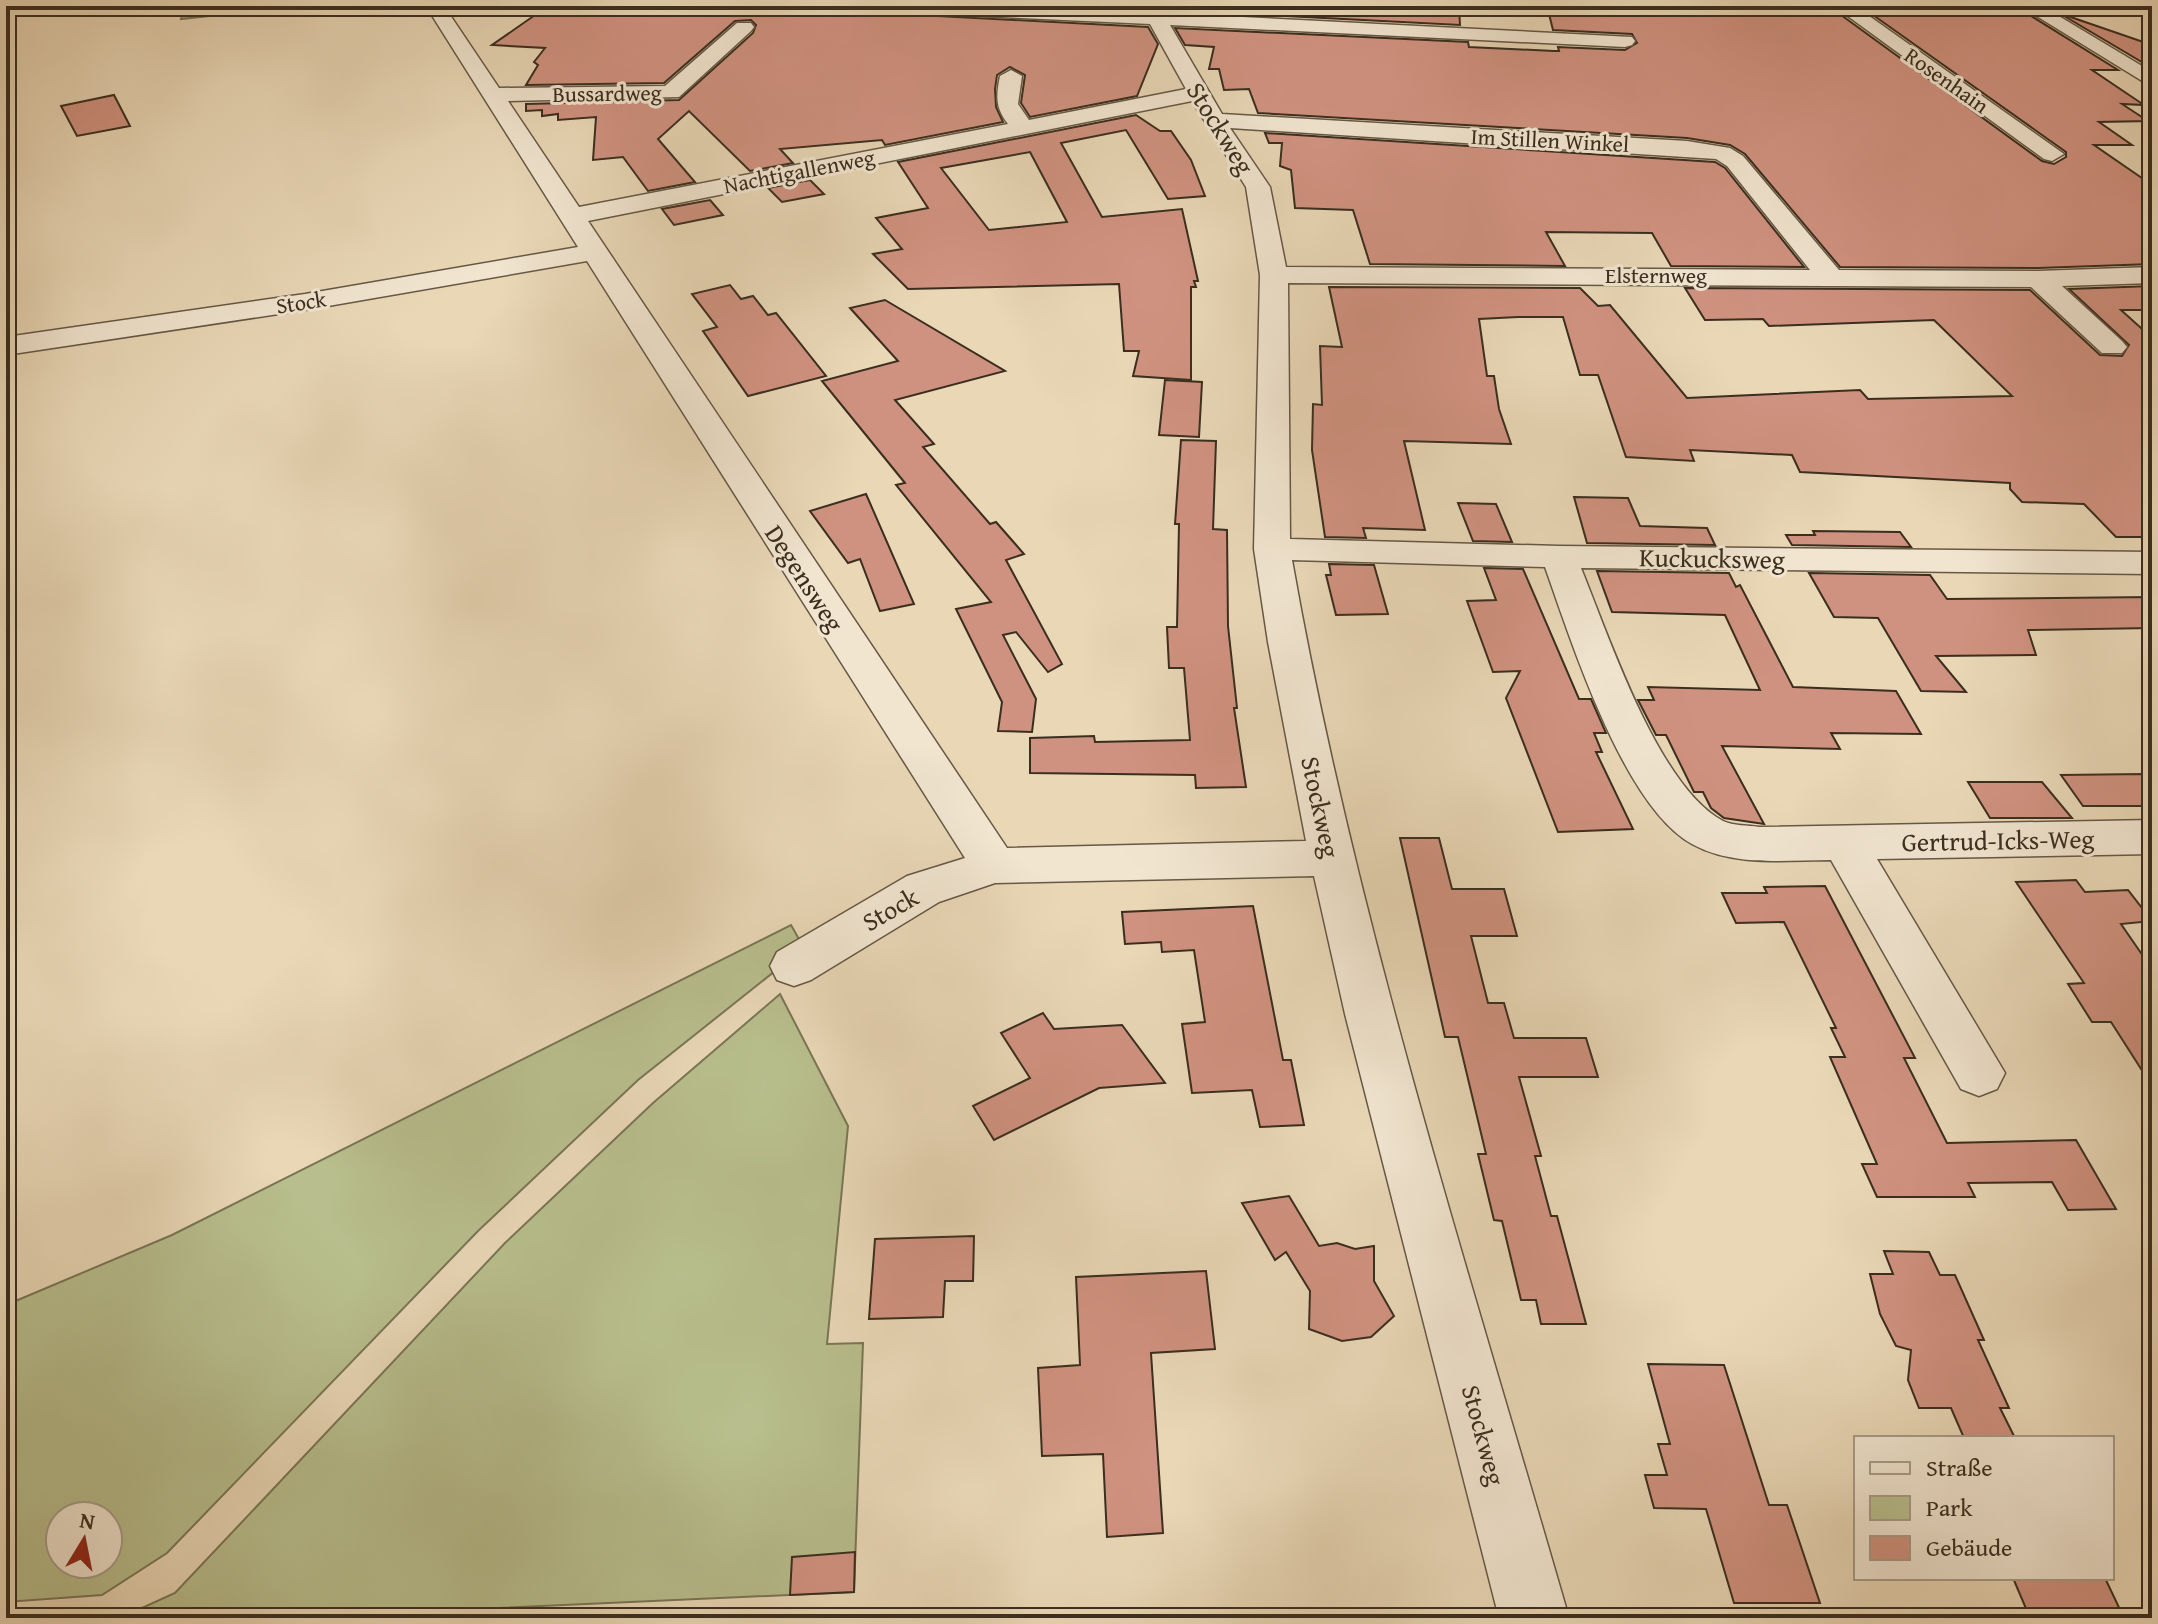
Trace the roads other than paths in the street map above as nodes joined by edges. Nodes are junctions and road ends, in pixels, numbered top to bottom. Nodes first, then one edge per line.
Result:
1 (435, 6) edge
2 (892, 6) edge
3 (1843, 6) edge
4 (2029, 6) edge
5 (944, 8) edge
6 (1153, 13) edge
7 (1488, 16) dead end
8 (744, 27) dead end
9 (1507, 35) junction
10 (1625, 41) dead end
11 (1011, 76) dead end
12 (2152, 81) edge
13 (1198, 93) junction
14 (493, 95) junction
15 (1214, 120) junction
16 (1023, 126) junction
17 (2052, 154) dead end
18 (574, 216) junction
19 (596, 252) junction
20 (1274, 275) junction
21 (2152, 275) edge
22 (1830, 276) junction
23 (2038, 279) junction
24 (6, 346) edge
25 (2112, 347) dead end
26 (1272, 549) junction
27 (1559, 557) junction
28 (2152, 563) edge
29 (2152, 837) edge
30 (1844, 843) junction
31 (1332, 858) junction
32 (994, 866) junction
33 (794, 966) dead end
34 (1979, 1073) dead end
35 (1534, 1618) edge

1 - 14 street, Degensweg
2 - 5 street
3 - 17 street, Rosenhain
4 - 12 street
5 - 6 street
6 - 9 street
6 - 13 street, Stockweg
7 - 9 street
8 - 14 street, Bussardweg
9 - 10 street
11 - 16 street
13 - 15 street, Stockweg
13 - 16 street, Nachtigallenweg
14 - 18 street, Degensweg
15 - 20 street, Stockweg
15 - 22 street, Im Stillen Winkel
16 - 18 street, Nachtigallenweg
18 - 19 street, Degensweg
19 - 24 street, Stock
19 - 32 street, Degensweg
20 - 22 street, Elsternweg
20 - 26 street, Stockweg
21 - 23 street, Elsternweg
22 - 23 street, Elsternweg
23 - 25 street
26 - 27 street, Kuckucksweg
26 - 31 street, Stockweg
27 - 28 street, Kuckucksweg
27 - 30 street, Gertrud-Icks-Weg
29 - 30 street, Gertrud-Icks-Weg
30 - 34 street
31 - 32 street
31 - 35 street, Stockweg
32 - 33 street, Stock

